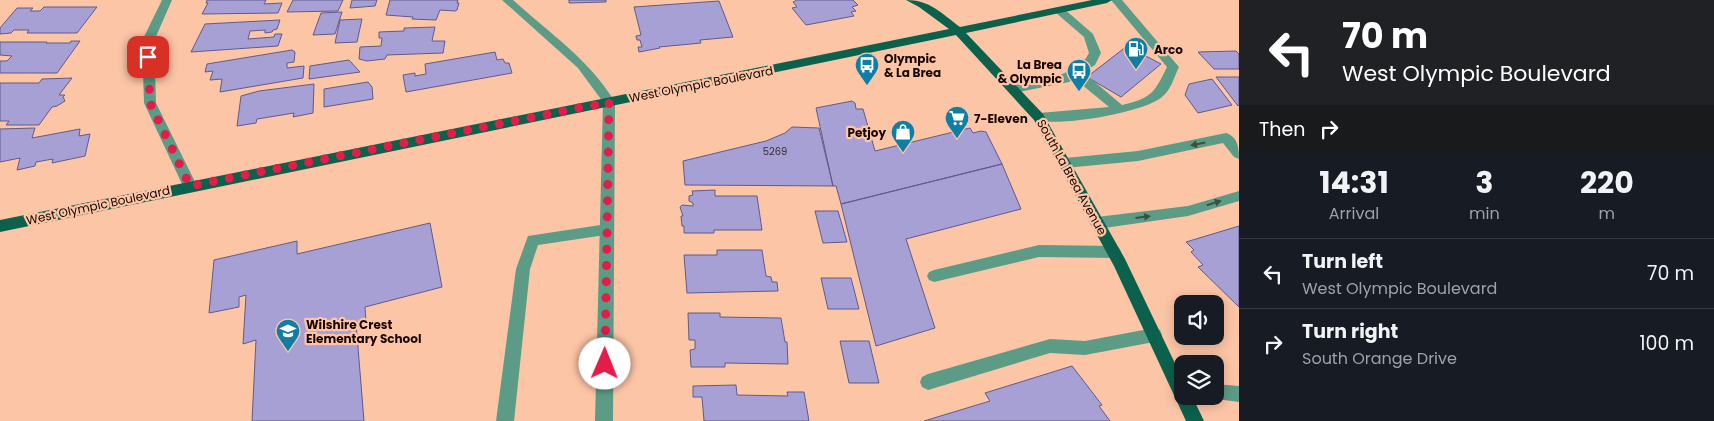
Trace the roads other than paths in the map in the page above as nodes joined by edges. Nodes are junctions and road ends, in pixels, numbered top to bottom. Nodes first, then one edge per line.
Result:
1 (167, 0) edge
2 (507, 0) edge
3 (910, 0) edge
4 (1107, 0) edge
5 (1116, 0) edge
6 (919, 3) edge
7 (1059, 10) junction
8 (958, 31) junction
9 (1075, 72) junction
10 (1014, 89) junction
11 (609, 102) junction
12 (1119, 109) junction
13 (1039, 117) junction
14 (1239, 154) edge
15 (1065, 163) junction
16 (190, 186) junction
17 (1239, 196) edge
18 (1097, 223) junction
19 (0, 226) edge
20 (607, 230) junction
21 (1114, 252) junction
22 (934, 276) dead end
23 (1154, 336) junction
24 (1174, 376) edge
25 (928, 382) dead end
26 (1224, 393) edge
27 (1239, 394) edge
28 (1188, 405) edge
29 (505, 421) edge
30 (604, 421) edge
31 (1195, 421) edge

1 - 16 street
2 - 11 street
3 - 6 main road, South La Brea Avenue
4 - 7 main road, West Olympic Boulevard
5 - 12 street
6 - 8 main road, South La Brea Avenue
7 - 8 main road, West Olympic Boulevard
7 - 9 street
8 - 10 main road, South La Brea Avenue
8 - 11 main road, West Olympic Boulevard
9 - 10 street
9 - 12 street
10 - 13 main road, South La Brea Avenue
11 - 16 main road, West Olympic Boulevard
11 - 20 street
12 - 13 street
13 - 15 main road, South La Brea Avenue
14 -> 15 street
15 - 18 main road, South La Brea Avenue
16 - 19 main road, West Olympic Boulevard
18 -> 17 street
18 - 21 main road, South La Brea Avenue
20 - 29 street
20 - 30 street
21 - 22 street
21 - 23 main road, South La Brea Avenue
23 - 24 main road, South La Brea Avenue
23 - 25 street
26 - 27 street
28 - 31 main road, South La Brea Avenue

